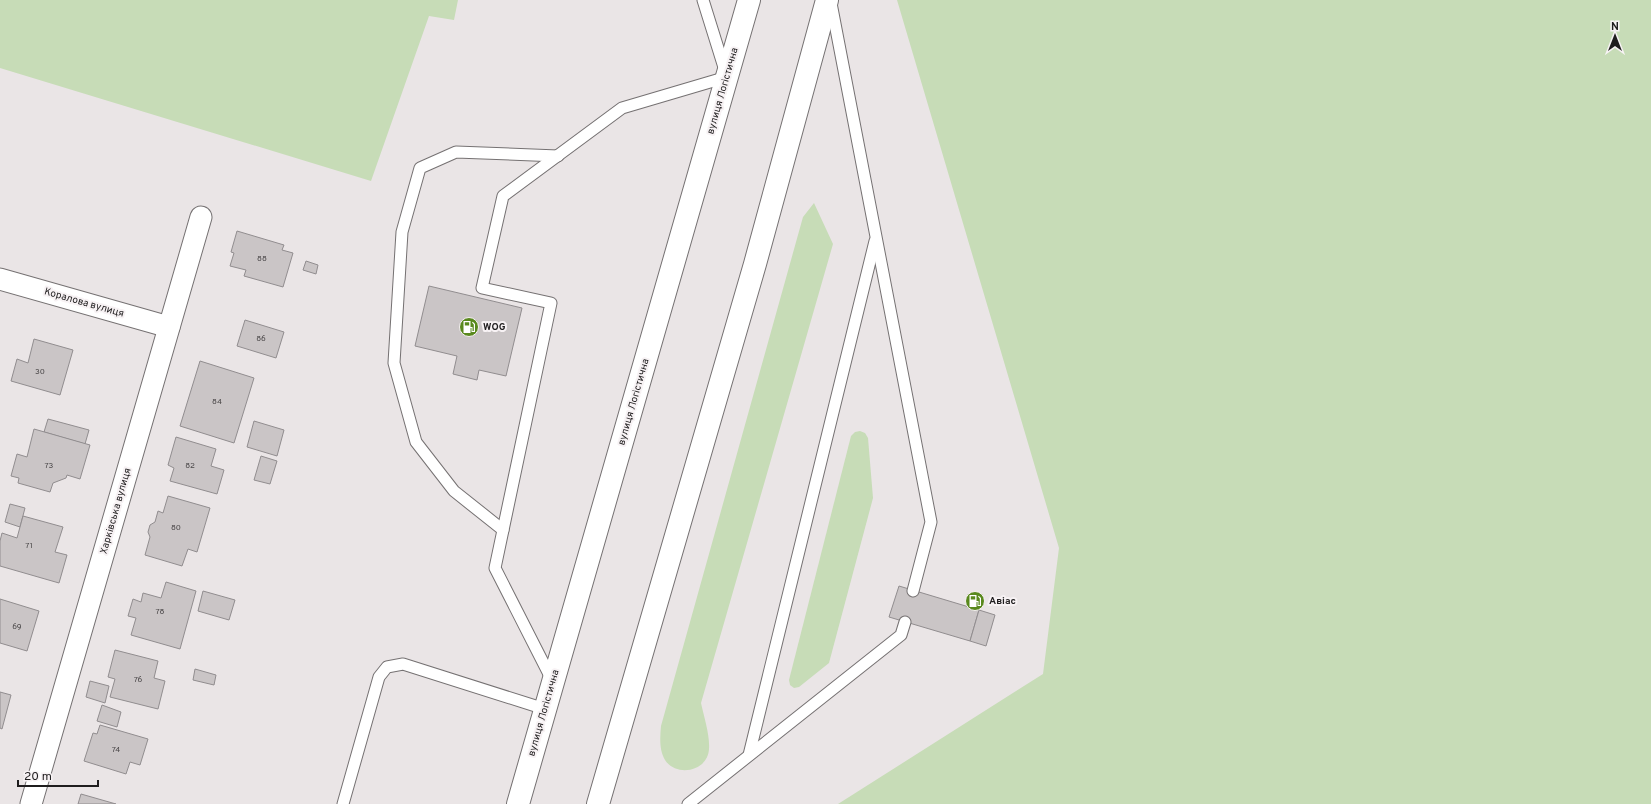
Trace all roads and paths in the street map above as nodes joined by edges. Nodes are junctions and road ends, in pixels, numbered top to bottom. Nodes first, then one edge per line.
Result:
1 (703, 0) edge
2 (749, 0) edge
3 (828, 0) edge
4 (831, 0) edge
5 (727, 77) junction
6 (558, 156) junction
7 (201, 217) dead end
8 (876, 237) junction
9 (0, 279) edge
10 (169, 327) junction
11 (503, 530) junction
12 (913, 591) dead end
13 (905, 622) dead end
14 (553, 681) junction
15 (545, 709) junction
16 (749, 755) junction
17 (31, 804) edge
18 (343, 804) edge
19 (518, 804) edge
20 (598, 804) edge
21 (688, 804) edge

1 - 5 lane
2 - 5 main road, вулиця Логістична
3 - 20 main road
4 - 8 lane
5 - 6 lane
5 - 14 main road, вулиця Логістична
6 - 11 lane
6 - 11 lane
7 - 10 street, Харківська вулиця
8 - 12 lane
8 - 16 lane
9 - 10 street, Коралова вулиця
10 - 17 street, Харківська вулиця
11 - 14 lane
13 - 16 lane
14 - 15 main road, вулиця Логістична
15 - 18 lane
15 - 19 main road, вулиця Логістична
16 - 21 lane

